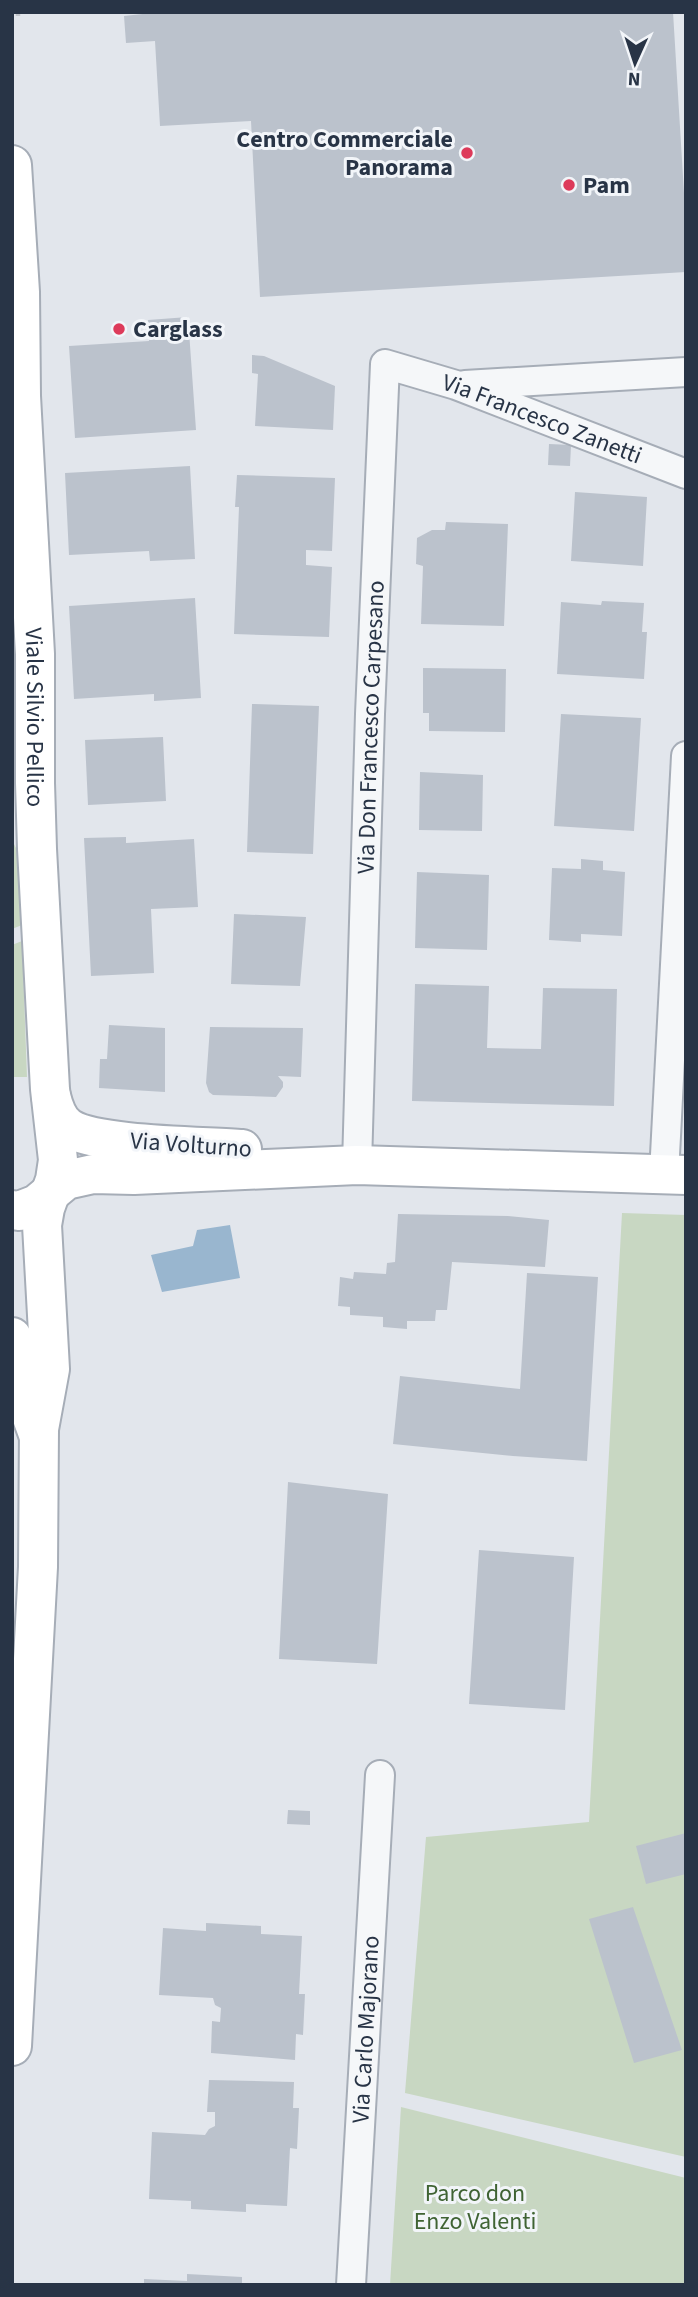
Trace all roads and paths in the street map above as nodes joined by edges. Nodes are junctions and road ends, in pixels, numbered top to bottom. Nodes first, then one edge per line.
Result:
1 (12, 165) edge
2 (686, 372) edge
3 (456, 385) junction
4 (686, 474) edge
5 (686, 756) edge
6 (12, 803) edge
7 (683, 846) edge
8 (37, 849) junction
9 (50, 1089) junction
10 (357, 1165) junction
11 (675, 1174) edge
12 (52, 1190) junction
13 (12, 1210) edge
14 (14, 1359) edge
15 (39, 1440) junction
16 (380, 1775) dead end
17 (12, 2046) edge
18 (351, 2285) edge

1 - 8 main road, Viale Silvio Pellico
2 - 3 street, Via Francesco Zanetti
3 - 4 street, Via Francesco Zanetti
3 - 10 street, Via Don Francesco Carpesano
5 - 7 street
6 - 8 main road, Viale Silvio Pellico
7 - 11 street
8 - 9 main road, Viale Silvio Pellico
9 - 10 main road, Via Volturno
9 - 12 main road, Viale Silvio Pellico
10 - 11 main road, Via Volturno
10 - 12 main road, Via Volturno
12 - 13 main road, Via Volturno
12 - 15 main road, Viale Silvio Pellico
14 - 15 main road
15 - 17 main road
16 - 18 street, Via Carlo Majorano

